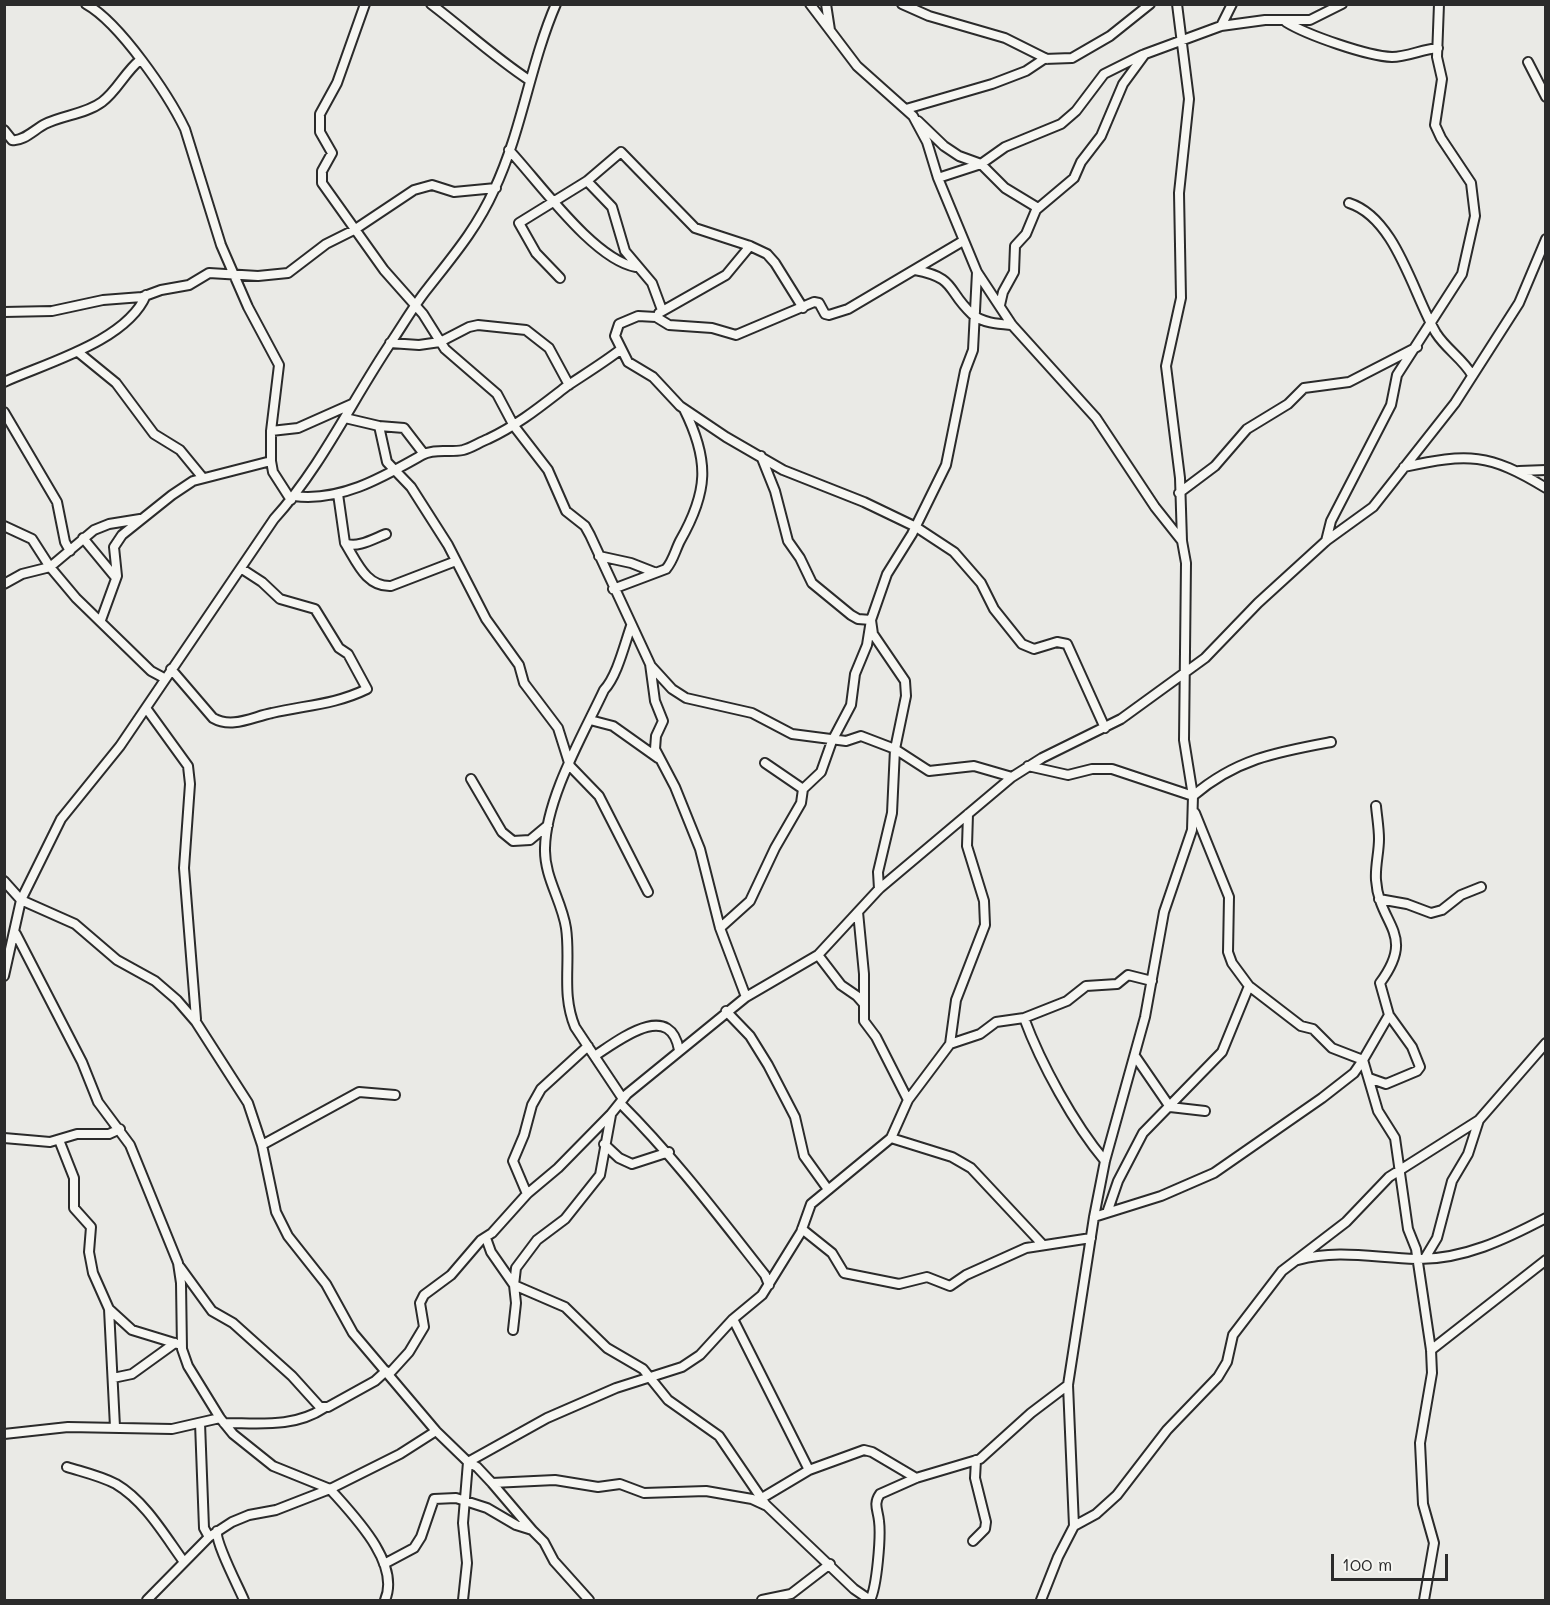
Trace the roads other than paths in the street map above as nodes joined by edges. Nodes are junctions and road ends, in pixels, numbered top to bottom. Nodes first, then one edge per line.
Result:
1 (86, 4) edge
2 (365, 4) edge
3 (431, 4) edge
4 (556, 4) edge
5 (810, 4) edge
6 (826, 4) edge
7 (902, 4) edge
8 (1150, 4) edge
9 (1177, 4) edge
10 (1232, 4) edge
11 (1342, 4) edge
12 (1439, 4) edge
13 (1285, 21) junction
14 (1221, 26) junction
15 (830, 30) junction
16 (1181, 41) junction
17 (1438, 48) junction
18 (1145, 54) junction
19 (1047, 59) junction
20 (140, 60) junction
21 (1528, 62) dead end
22 (529, 80) junction
23 (1545, 97) edge
24 (906, 109) junction
25 (913, 116) junction
26 (4, 130) edge
27 (509, 150) junction
28 (981, 164) junction
29 (938, 178) junction
30 (587, 181) junction
31 (496, 188) junction
32 (554, 200) junction
33 (1349, 203) dead end
34 (1038, 208) junction
35 (354, 230) junction
36 (1545, 239) edge
37 (963, 241) junction
38 (750, 246) junction
39 (636, 267) junction
40 (915, 270) junction
41 (977, 272) junction
42 (233, 274) junction
43 (560, 278) dead end
44 (146, 295) junction
45 (416, 305) junction
46 (1000, 305) junction
47 (802, 308) junction
48 (662, 310) junction
49 (4, 312) edge
50 (973, 315) junction
51 (656, 317) junction
52 (1431, 322) junction
53 (1012, 325) junction
54 (440, 342) junction
55 (390, 344) junction
56 (1418, 346) junction
57 (620, 350) junction
58 (78, 352) junction
59 (1472, 375) junction
60 (4, 382) edge
61 (568, 386) junction
62 (352, 404) junction
63 (683, 408) junction
64 (4, 412) edge
65 (345, 418) junction
66 (379, 426) junction
67 (514, 426) junction
68 (271, 431) junction
69 (424, 454) junction
70 (761, 456) junction
71 (271, 461) junction
72 (1404, 467) junction
73 (394, 470) junction
74 (1545, 470) edge
75 (1518, 471) junction
76 (203, 478) junction
77 (1545, 488) edge
78 (1179, 493) junction
79 (338, 494) junction
80 (292, 498) junction
81 (142, 519) junction
82 (4, 526) edge
83 (916, 527) junction
84 (386, 534) dead end
85 (82, 538) junction
86 (1182, 541) junction
87 (1326, 541) junction
88 (345, 543) junction
89 (70, 551) junction
90 (599, 556) junction
91 (456, 561) junction
92 (50, 567) junction
93 (242, 569) junction
94 (654, 572) junction
95 (116, 578) junction
96 (4, 584) edge
97 (613, 589) junction
98 (101, 620) junction
99 (871, 620) junction
100 (631, 626) junction
101 (650, 664) junction
102 (171, 669) junction
103 (1183, 674) junction
104 (164, 678) junction
105 (146, 708) junction
106 (590, 720) junction
107 (1106, 728) junction
108 (832, 741) junction
109 (1331, 742) dead end
110 (895, 749) junction
111 (659, 759) junction
112 (765, 763) dead end
113 (570, 766) junction
114 (1028, 766) junction
115 (1012, 777) junction
116 (471, 779) dead end
117 (803, 789) junction
118 (1193, 796) junction
119 (1376, 806) dead end
120 (1194, 811) junction
121 (968, 814) junction
122 (548, 825) junction
123 (4, 881) edge
124 (1481, 887) dead end
125 (879, 889) junction
126 (9, 892) edge
127 (648, 892) dead end
128 (1379, 899) junction
129 (21, 900) junction
130 (858, 912) junction
131 (720, 928) junction
132 (16, 934) junction
133 (818, 955) junction
134 (4, 976) edge
135 (1152, 981) junction
136 (1249, 987) junction
137 (746, 997) junction
138 (864, 1004) junction
139 (726, 1011) junction
140 (1389, 1015) junction
141 (1024, 1018) junction
142 (196, 1022) junction
143 (1545, 1043) edge
144 (950, 1044) junction
145 (588, 1046) junction
146 (679, 1050) junction
147 (596, 1055) junction
148 (1135, 1056) junction
149 (1363, 1060) junction
150 (1369, 1078) junction
151 (395, 1095) dead end
152 (908, 1100) junction
153 (622, 1101) junction
154 (1170, 1107) junction
155 (1205, 1111) dead end
156 (611, 1114) junction
157 (1479, 1120) junction
158 (120, 1129) junction
159 (4, 1138) edge
160 (891, 1138) junction
161 (59, 1140) junction
162 (604, 1144) junction
163 (262, 1145) junction
164 (669, 1152) junction
165 (1105, 1161) junction
166 (1398, 1171) junction
167 (827, 1188) junction
168 (527, 1194) junction
169 (1108, 1210) junction
170 (1094, 1216) junction
171 (1545, 1218) edge
172 (802, 1229) junction
173 (486, 1238) junction
174 (1091, 1238) junction
175 (1043, 1245) junction
176 (1421, 1258) junction
177 (1545, 1260) edge
178 (1293, 1262) junction
179 (178, 1263) junction
180 (514, 1285) junction
181 (769, 1285) junction
182 (109, 1309) junction
183 (733, 1319) junction
184 (513, 1330) dead end
185 (178, 1344) junction
186 (1431, 1350) junction
187 (388, 1372) junction
188 (649, 1377) junction
189 (113, 1378) junction
190 (1068, 1385) junction
191 (324, 1408) junction
192 (222, 1420) junction
193 (200, 1423) junction
194 (115, 1427) junction
195 (436, 1431) junction
196 (4, 1434) edge
197 (976, 1460) junction
198 (468, 1462) junction
199 (67, 1467) dead end
200 (809, 1470) junction
201 (916, 1478) junction
202 (492, 1483) junction
203 (330, 1489) junction
204 (465, 1502) junction
205 (764, 1502) junction
206 (1074, 1526) junction
207 (532, 1530) junction
208 (217, 1531) junction
209 (209, 1537) junction
210 (973, 1541) dead end
211 (184, 1562) junction
212 (384, 1564) junction
213 (830, 1564) junction
214 (147, 1600) edge
215 (244, 1600) edge
216 (385, 1600) edge
217 (463, 1600) edge
218 (589, 1600) edge
219 (762, 1600) edge
220 (870, 1600) edge
221 (1041, 1600) edge
222 (1424, 1600) edge

1 - 20 street
2 - 35 street
3 - 22 street
4 - 22 street
5 - 15 street
6 - 15 street
7 - 19 street
8 - 19 street
9 - 16 street
10 - 14 street
11 - 13 street
12 - 17 street
13 - 14 street
13 - 17 street
14 - 16 street
15 - 24 street
16 - 18 street
16 - 78 street
17 - 52 street
18 - 28 street
18 - 34 street
19 - 24 street
20 - 26 street
20 - 42 street
21 - 23 street
22 - 27 street
24 - 25 street
25 - 28 street
25 - 29 street
27 - 31 street
27 - 32 street
28 - 29 street
28 - 34 street
29 - 37 street
30 - 32 street
30 - 38 street
30 - 39 street
31 - 35 street
31 - 45 street
32 - 39 street
32 - 43 street
33 - 52 street
34 - 46 street
35 - 42 street
35 - 45 street
36 - 59 street
37 - 40 street
37 - 41 street
38 - 47 street
38 - 48 street
39 - 48 street
40 - 47 street
40 - 50 street
41 - 46 street
41 - 50 street
42 - 44 street
42 - 68 street
44 - 49 street
44 - 58 street
45 - 54 street
45 - 55 street
46 - 53 street
47 - 51 street
48 - 51 street
50 - 53 street
50 - 83 street
51 - 57 street
52 - 56 street
52 - 59 street
53 - 86 street
54 - 55 street
54 - 61 street
54 - 67 street
55 - 62 street
56 - 78 street
56 - 87 street
57 - 61 street
57 - 63 street
58 - 60 street
58 - 76 street
59 - 72 street
61 - 67 street
62 - 65 street
62 - 68 street
63 - 70 street
63 - 94 street
64 - 89 street
65 - 66 street
65 - 80 street
66 - 69 street
66 - 73 street
67 - 69 street
67 - 90 street
68 - 71 street
69 - 73 street
70 - 83 street
70 - 99 street
71 - 76 street
71 - 80 street
72 - 75 street
72 - 87 street
73 - 79 street
73 - 91 street
74 - 75 street
75 - 77 street
76 - 81 street
78 - 86 street
79 - 80 street
79 - 88 street
80 - 93 street
81 - 85 street
81 - 95 street
82 - 92 street
83 - 99 street
83 - 107 street
84 - 88 street
85 - 89 street
85 - 95 street
86 - 103 street
87 - 103 street
88 - 91 street
89 - 92 street
90 - 94 street
90 - 97 street
91 - 113 street
92 - 96 street
92 - 98 street
93 - 102 street
93 - 102 street
94 - 97 street
95 - 98 street
97 - 100 street
98 - 104 street
99 - 108 street
99 - 110 street
100 - 101 street
100 - 106 street
101 - 108 street
101 - 111 street
102 - 104 street
103 - 107 street
103 - 118 street
104 - 105 street
105 - 129 street
105 - 142 street
106 - 111 street
106 - 113 street
107 - 114 street
108 - 110 street
108 - 117 street
109 - 118 street
110 - 115 street
110 - 125 street
111 - 131 street
112 - 117 street
113 - 122 street
113 - 127 street
114 - 115 street
114 - 118 street
115 - 121 street
116 - 122 street
117 - 131 street
118 - 120 street
119 - 128 street
120 - 135 street
120 - 136 street
121 - 125 street
121 - 144 street
122 - 145 street
123 - 126 street
124 - 128 street
125 - 130 street
126 - 129 street
128 - 140 street
129 - 132 street
129 - 142 street
130 - 133 street
130 - 138 street
131 - 137 street
132 - 134 street
132 - 158 street
133 - 137 street
133 - 138 street
135 - 141 street
135 - 148 street
136 - 149 street
136 - 154 street
137 - 139 street
138 - 152 street
139 - 146 street
139 - 167 street
140 - 149 street
140 - 150 street
141 - 144 street
141 - 165 street
142 - 163 street
143 - 157 street
144 - 152 street
145 - 147 street
145 - 168 street
146 - 147 street
146 - 153 street
147 - 153 street
148 - 154 street
148 - 165 street
149 - 150 street
149 - 169 street
150 - 166 street
151 - 163 street
152 - 160 street
153 - 156 street
153 - 164 street
154 - 155 street
154 - 169 street
156 - 162 street
156 - 168 street
157 - 166 street
157 - 176 street
158 - 161 street
158 - 179 street
159 - 161 street
160 - 167 street
160 - 175 street
161 - 182 street
162 - 164 street
162 - 180 street
163 - 187 street
164 - 181 street
165 - 170 street
166 - 176 street
166 - 178 street
167 - 172 street
168 - 173 street
169 - 170 street
170 - 174 street
171 - 176 street
172 - 175 street
172 - 181 street
173 - 180 street
173 - 187 street
174 - 175 street
174 - 190 street
176 - 178 street
176 - 186 street
177 - 186 street
178 - 206 street
179 - 185 street
179 - 191 street
180 - 184 street
180 - 188 street
181 - 183 street
182 - 185 street
182 - 189 street
183 - 188 street
183 - 200 street
185 - 189 street
185 - 192 street
186 - 222 street
187 - 191 street
187 - 195 street
188 - 198 street
188 - 205 street
189 - 194 street
190 - 197 street
190 - 206 street
191 - 192 street
192 - 193 street
192 - 203 street
193 - 194 street
193 - 209 street
194 - 196 street
195 - 198 street
195 - 203 street
197 - 201 street
197 - 210 street
198 - 202 street
198 - 204 street
199 - 211 street
200 - 201 street
200 - 205 street
201 - 220 street
202 - 205 street
202 - 207 street
203 - 208 street
203 - 212 street
204 - 207 street
204 - 212 street
204 - 217 street
205 - 213 street
206 - 221 street
207 - 218 street
208 - 209 street
208 - 215 street
209 - 211 street
211 - 214 street
212 - 216 street
213 - 219 street
213 - 220 street

